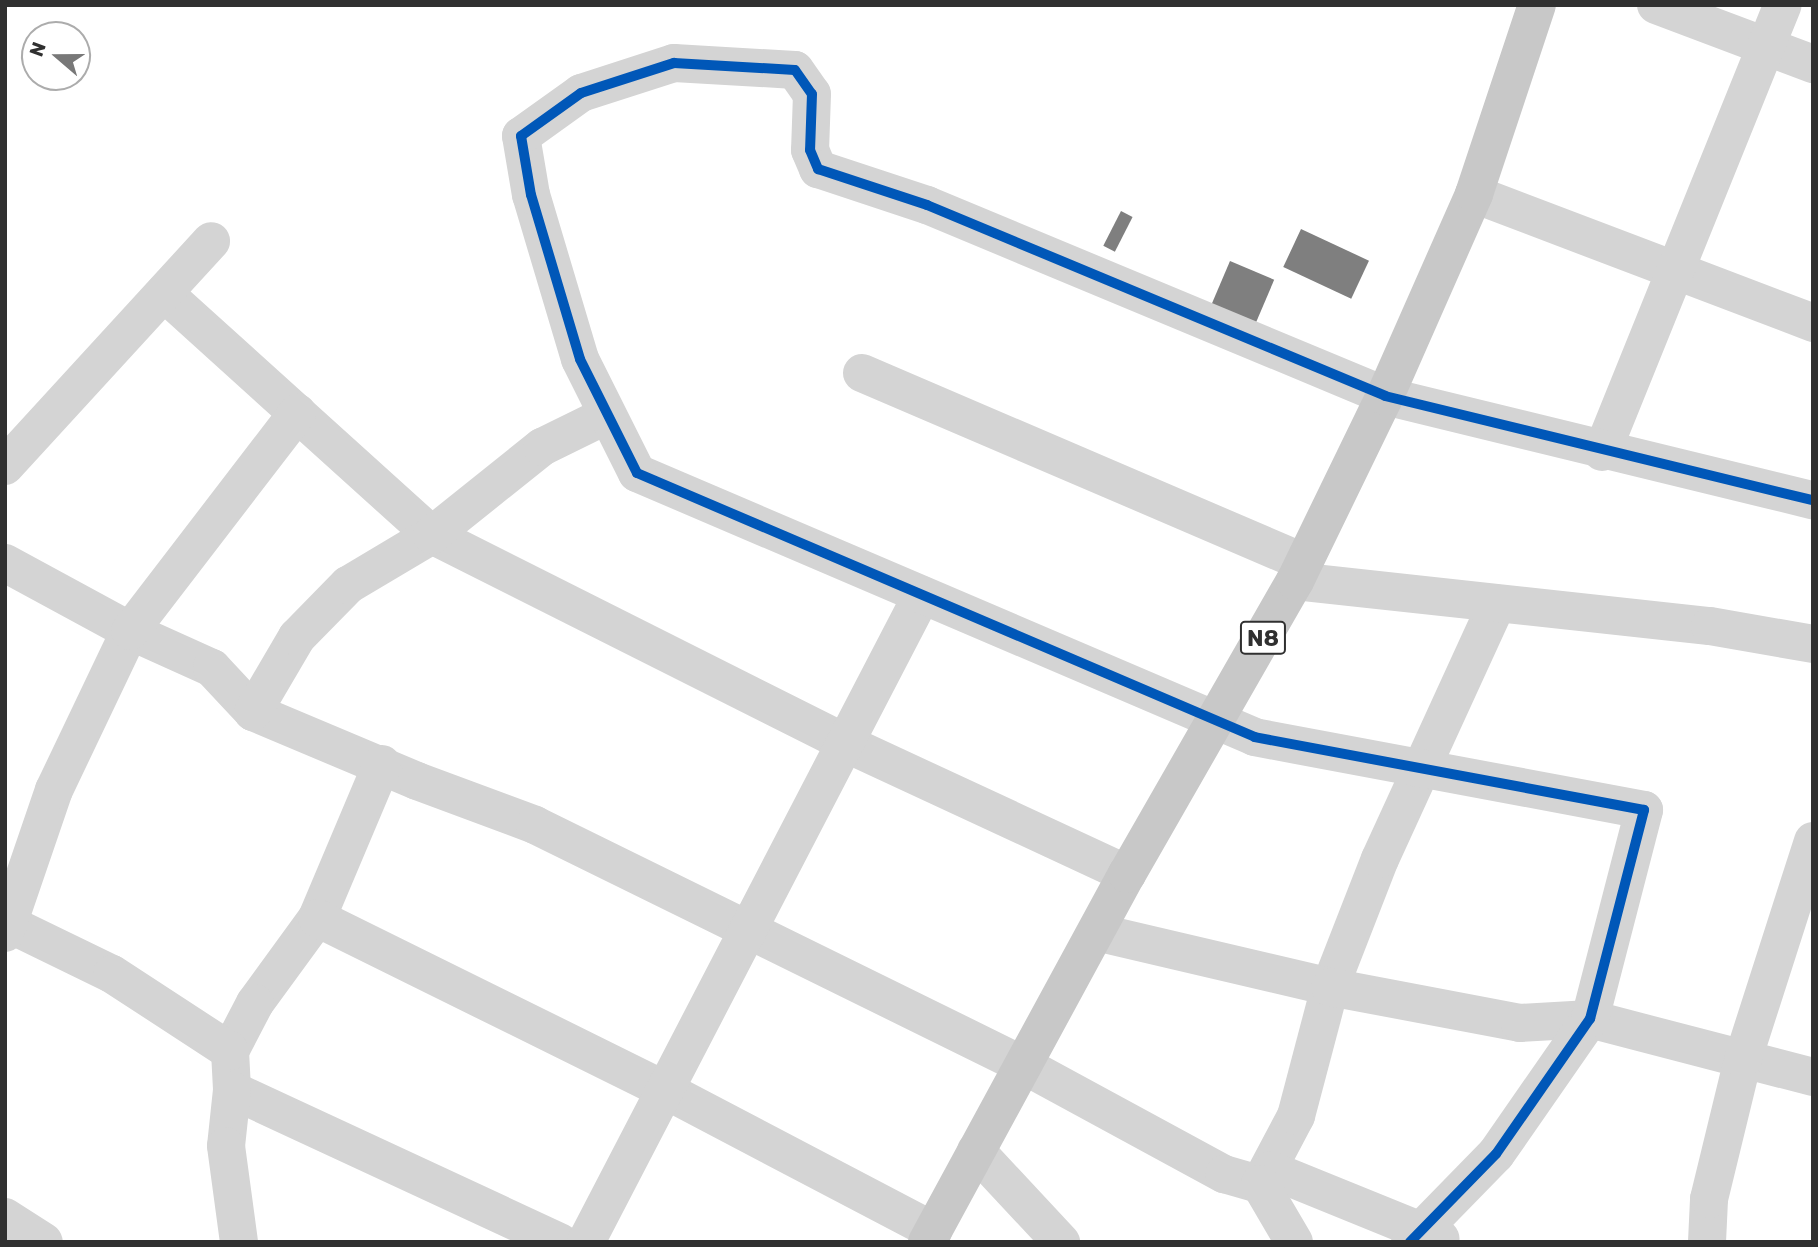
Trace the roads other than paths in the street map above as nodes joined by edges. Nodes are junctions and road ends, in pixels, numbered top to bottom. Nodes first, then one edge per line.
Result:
1 (1536, 5) edge
2 (1656, 5) edge
3 (1783, 5) edge
4 (1767, 47) junction
5 (1813, 64) edge
6 (1474, 194) junction
7 (211, 241) dead end
8 (1675, 271) junction
9 (164, 293) junction
10 (1813, 323) edge
11 (862, 373) dead end
12 (1385, 396) junction
13 (297, 413) junction
14 (607, 415) junction
15 (1602, 452) junction
16 (5, 466) edge
17 (1813, 500) edge
18 (432, 535) junction
19 (5, 563) edge
20 (1299, 571) junction
21 (922, 596) junction
22 (1497, 603) junction
23 (130, 631) junction
24 (1813, 644) edge
25 (253, 712) junction
26 (1218, 718) junction
27 (845, 743) junction
28 (382, 764) junction
29 (1423, 768) junction
30 (1813, 841) edge
31 (1127, 874) junction
32 (317, 918) junction
33 (7, 929) edge
34 (747, 931) junction
35 (1096, 932) junction
36 (1329, 987) junction
37 (1590, 1019) junction
38 (230, 1051) junction
39 (1743, 1059) junction
40 (1023, 1065) junction
41 (1813, 1077) edge
42 (232, 1090) junction
43 (665, 1090) junction
44 (976, 1151) junction
45 (1265, 1177) junction
46 (5, 1217) edge
47 (930, 1236) edge
48 (1426, 1238) edge
49 (44, 1242) edge
50 (239, 1242) edge
51 (561, 1242) edge
52 (586, 1242) edge
53 (1061, 1242) edge
54 (1294, 1242) edge
55 (1707, 1242) edge

1 - 6 main road, N8
2 - 4 street
3 - 4 street
4 - 5 street
4 - 8 street
6 - 8 street
6 - 12 main road, N8
7 - 9 street
8 - 10 street
8 - 15 street
9 - 13 street
9 - 16 street
11 - 20 street
12 - 14 street
12 - 15 street
12 - 20 main road, N8
13 - 18 street
13 - 23 street
14 - 18 street
14 - 21 street
15 - 17 street
18 - 25 street
18 - 27 street
19 - 23 street
20 - 22 street
20 - 26 main road, N8
21 - 26 street
21 - 27 street
22 - 24 street
22 - 29 street
23 - 25 street
23 - 33 street
25 - 28 street
26 - 29 street
26 - 31 main road, N8
27 - 31 street
27 - 34 street
28 - 32 street
28 - 34 street
29 - 36 street
29 - 37 street
30 - 39 street
31 - 35 main road, N8
32 - 38 street
32 - 43 street
33 - 38 street
34 - 40 street
34 - 43 street
35 - 36 street
35 - 40 main road, N8
36 - 37 street
36 - 45 street
37 - 39 street
37 - 48 street
38 - 42 street
39 - 41 street
39 - 55 street
40 - 44 main road, N8
40 - 45 street
42 - 50 street
42 - 51 street
43 - 47 street
43 - 52 street
44 - 47 main road, N8
44 - 53 street
45 - 48 street
45 - 54 street
46 - 49 street

